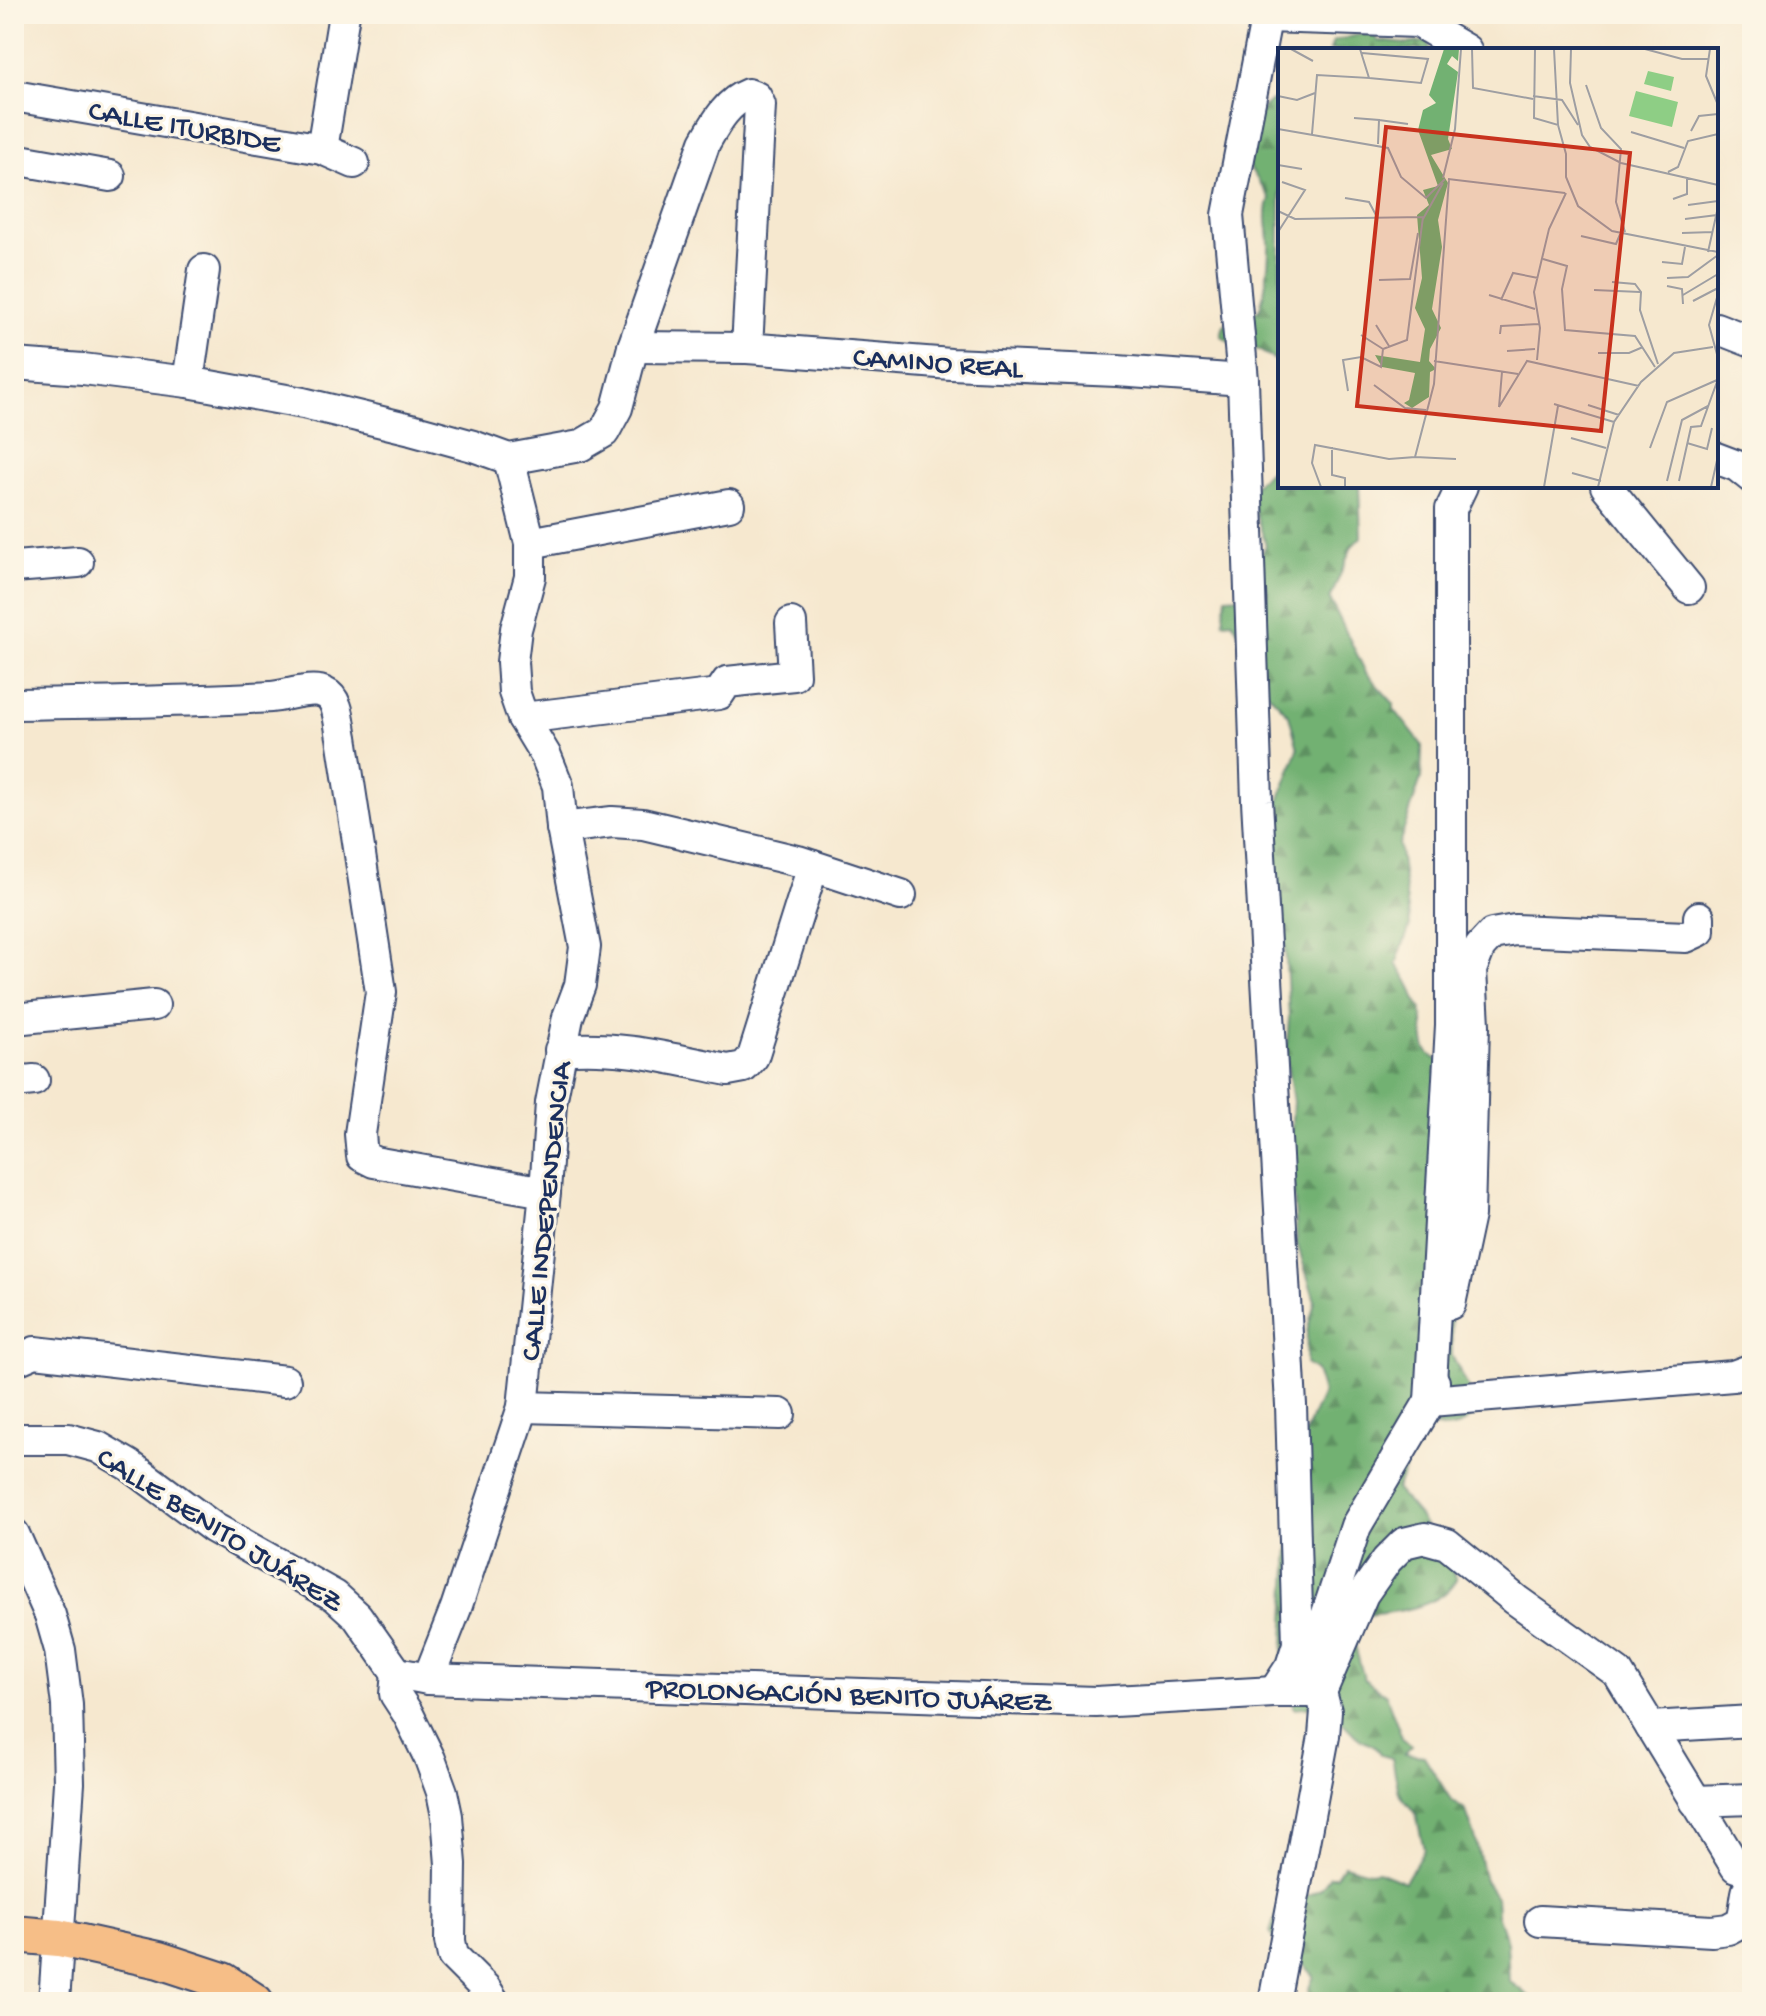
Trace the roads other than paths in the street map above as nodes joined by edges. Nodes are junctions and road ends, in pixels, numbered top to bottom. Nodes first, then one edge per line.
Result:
1 (344, 14) edge
2 (1267, 16) edge
3 (1463, 48) edge
4 (14, 96) edge
5 (322, 149) junction
6 (14, 159) edge
7 (354, 163) dead end
8 (110, 176) dead end
9 (204, 270) dead end
10 (1718, 329) edge
11 (1752, 342) edge
12 (633, 347) junction
13 (747, 348) junction
14 (14, 364) edge
15 (1243, 380) junction
16 (188, 382) junction
17 (509, 459) junction
18 (1718, 459) edge
19 (1752, 478) edge
20 (1461, 488) edge
21 (1608, 488) edge
22 (729, 505) dead end
23 (530, 543) junction
24 (78, 562) dead end
25 (14, 567) edge
26 (1689, 588) dead end
27 (791, 623) dead end
28 (14, 704) edge
29 (523, 718) junction
30 (562, 828) junction
31 (813, 866) junction
32 (901, 895) dead end
33 (1699, 917) dead end
34 (154, 1005) dead end
35 (14, 1019) edge
36 (560, 1050) junction
37 (545, 1192) junction
38 (14, 1361) edge
39 (1752, 1369) edge
40 (285, 1381) dead end
41 (1430, 1401) junction
42 (523, 1407) junction
43 (780, 1414) dead end
44 (14, 1439) edge
45 (14, 1534) edge
46 (397, 1673) junction
47 (428, 1679) junction
48 (1299, 1692) junction
49 (1752, 1721) edge
50 (1651, 1727) junction
51 (1752, 1799) edge
52 (1695, 1801) junction
53 (1752, 1872) edge
54 (1752, 1881) edge
55 (1540, 1921) dead end
56 (14, 1934) edge
57 (59, 1938) junction
58 (54, 2002) edge
59 (255, 2002) edge
60 (494, 2002) edge
61 (1274, 2002) edge

1 - 5 street
2 - 3 street
2 - 15 street
4 - 5 street, CALLE ITURBIDE
5 - 7 street, CALLE ITURBIDE
6 - 8 street
9 - 16 street
10 - 11 street
12 - 13 street, CAMINO REAL
12 - 13 street
12 - 17 street
13 - 15 street, CAMINO REAL
14 - 16 street
15 - 48 street
16 - 17 street
17 - 23 street, CALLE INDEPENDENCIA
18 - 19 street
20 - 41 street
21 - 26 street
22 - 23 street
23 - 29 street, CALLE INDEPENDENCIA
24 - 25 street
27 - 29 street
28 - 37 street
29 - 30 street, CALLE INDEPENDENCIA
30 - 31 street
30 - 36 street, CALLE INDEPENDENCIA
31 - 32 street
31 - 36 street
33 - 41 street
34 - 35 street
36 - 37 street, CALLE INDEPENDENCIA
37 - 42 street, CALLE INDEPENDENCIA
38 - 40 street
39 - 41 street
41 - 48 street
42 - 43 street
42 - 47 street, CALLE INDEPENDENCIA
44 - 46 street, CALLE BENITO JUÁREZ
45 - 57 street
46 - 47 street, PROLONGACIÓN BENITO JUÁREZ
46 - 60 street
47 - 48 street, PROLONGACIÓN BENITO JUÁREZ
48 - 50 street
48 - 61 street
49 - 50 street
50 - 52 street
51 - 52 street
52 - 53 street
54 - 55 street
56 - 57 main road
57 - 58 street
57 - 59 main road

